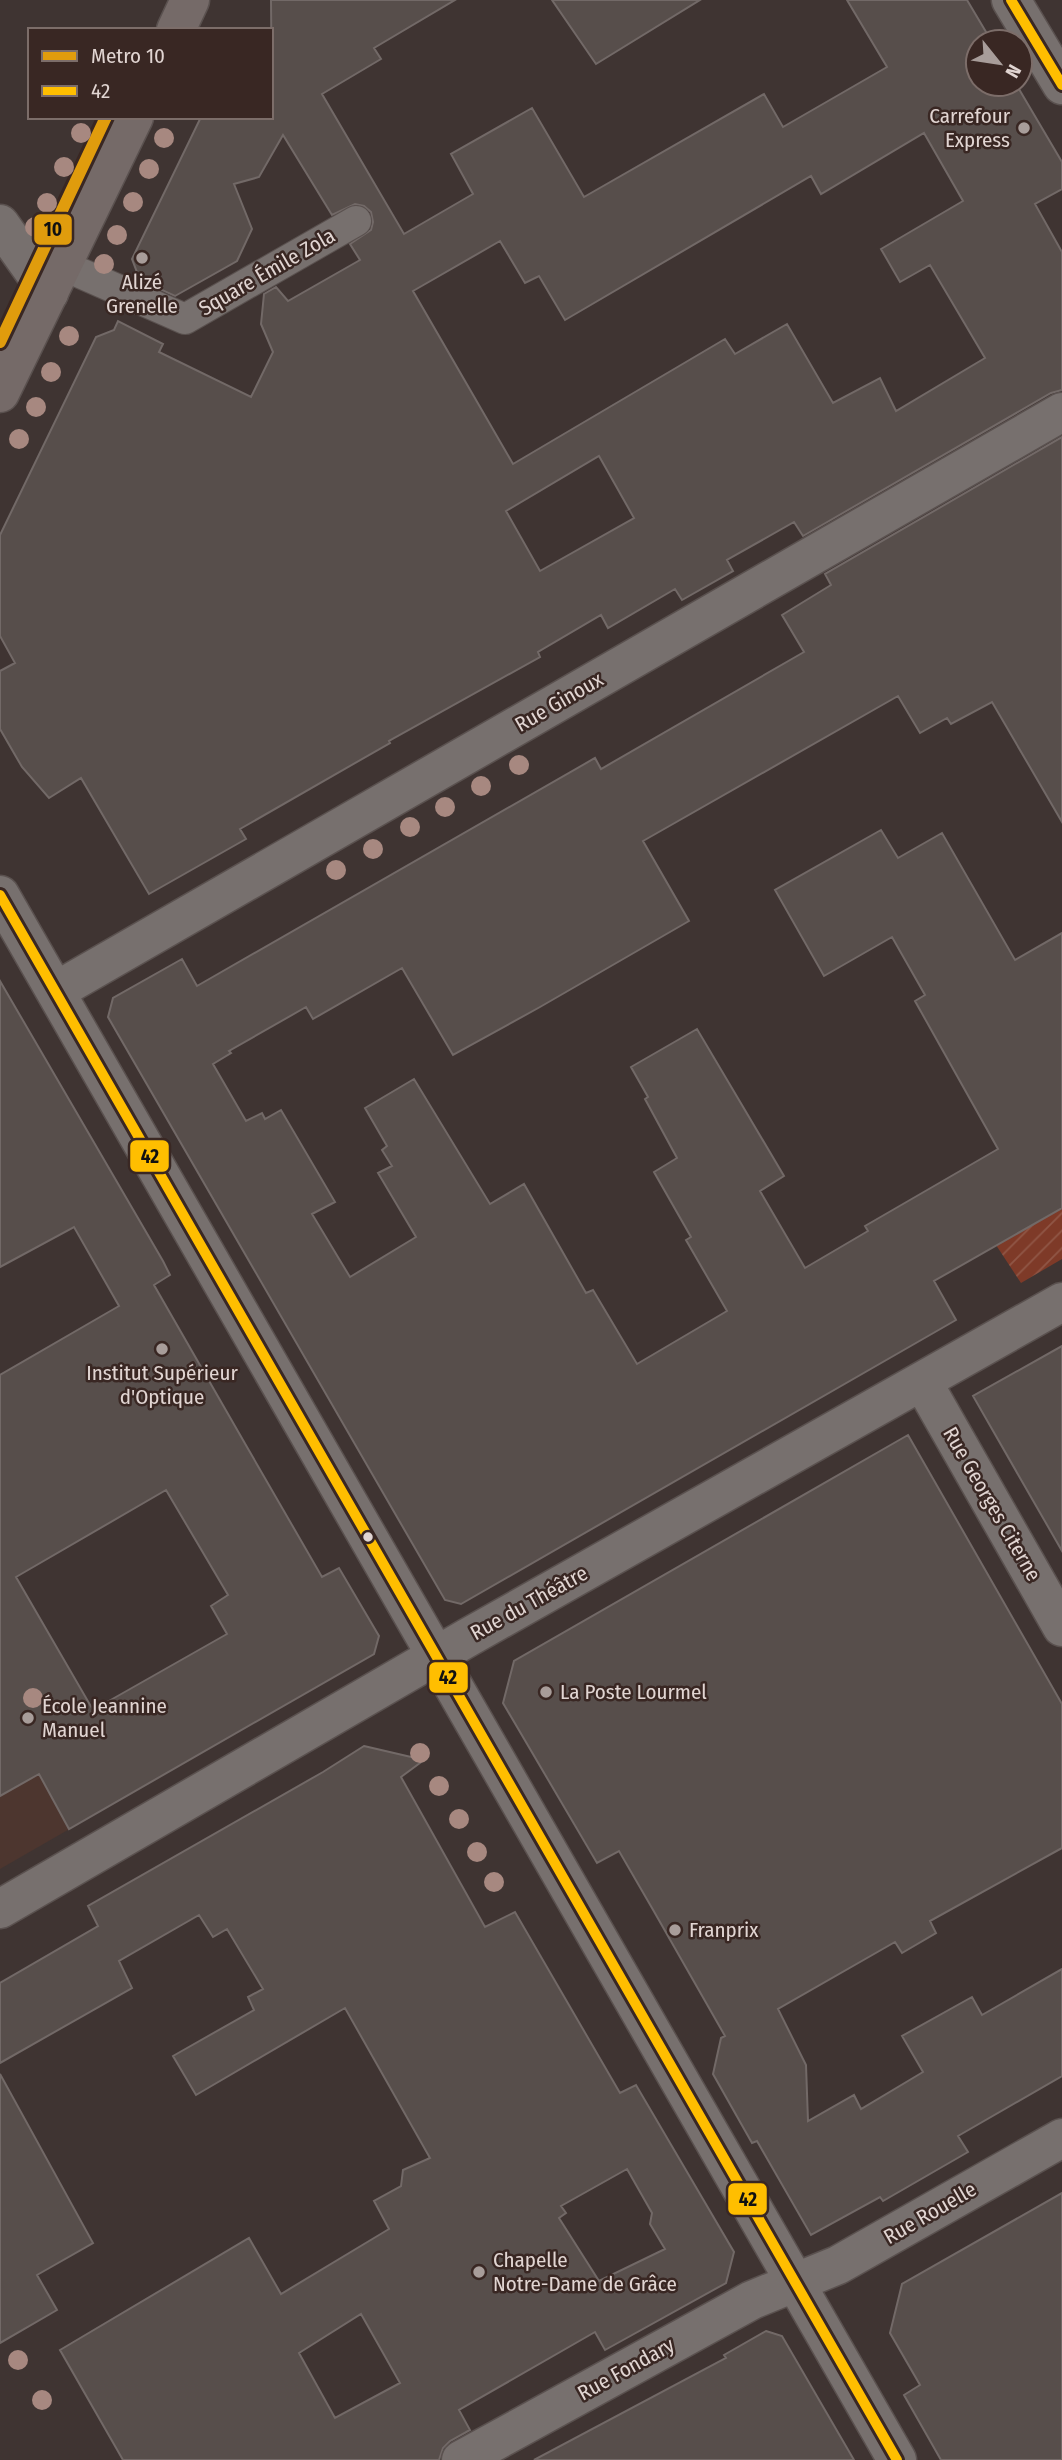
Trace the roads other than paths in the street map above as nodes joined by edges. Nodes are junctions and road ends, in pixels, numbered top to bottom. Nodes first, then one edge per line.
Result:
1 (190, 0) edge
2 (1011, 0) edge
3 (177, 28) edge
4 (1062, 85) edge
5 (133, 119) edge
6 (356, 221) dead end
7 (0, 224) edge
8 (56, 279) junction
9 (0, 393) edge
10 (1062, 412) edge
11 (0, 895) edge
12 (56, 991) junction
13 (1062, 1302) edge
14 (922, 1381) junction
15 (1062, 1627) edge
16 (435, 1657) junction
17 (0, 1909) edge
18 (1062, 2138) edge
19 (795, 2283) junction
20 (461, 2460) edge
21 (897, 2460) edge

1 - 3 main road
2 - 4 street
5 - 8 main road
6 - 8 street, Square Émile Zola
7 - 8 street
8 - 9 main road
10 - 12 street, Rue Ginoux
11 - 12 street
12 - 16 street
13 - 14 street, Rue du Théâtre
14 - 15 street, Rue Georges Citerne
14 - 16 street, Rue du Théâtre
16 - 17 street, Rue du Théâtre
16 - 19 street
18 - 19 street, Rue Rouelle
19 - 20 street, Rue Fondary
19 - 21 street

